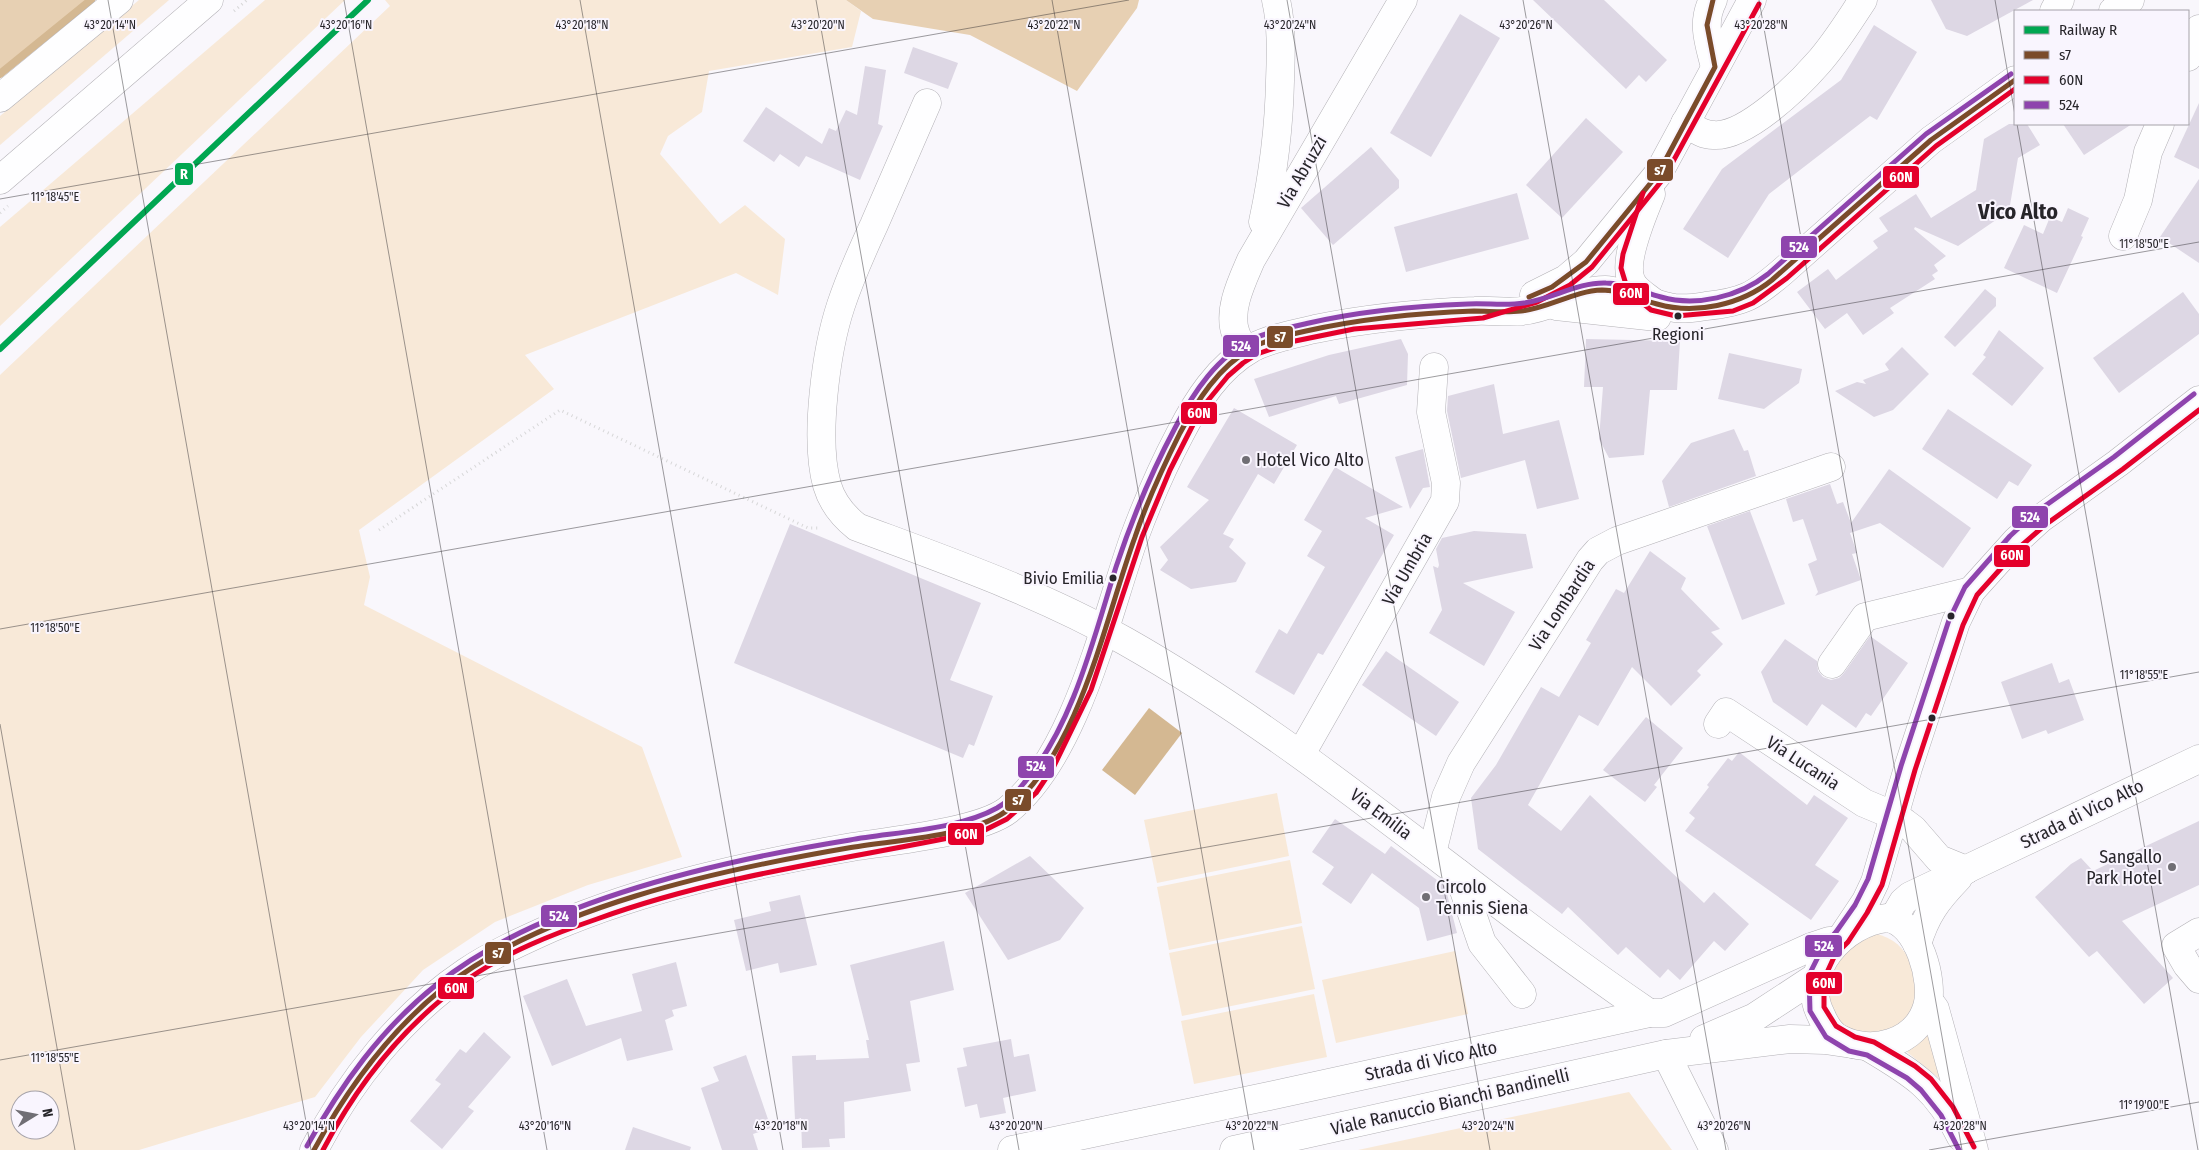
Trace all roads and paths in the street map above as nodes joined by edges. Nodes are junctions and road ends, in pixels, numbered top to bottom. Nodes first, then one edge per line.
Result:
1 (119, 0) edge
2 (209, 0) edge
3 (1276, 0) edge
4 (1403, 0) edge
5 (1713, 0) edge
6 (1752, 0) edge
7 (1863, 0) edge
8 (2130, 0) edge
9 (2115, 10) edge
10 (2199, 30) edge
11 (2189, 55) edge
12 (1715, 67) junction
13 (2014, 81) edge
14 (0, 98) edge
15 (927, 103) dead end
16 (1685, 123) junction
17 (2160, 125) edge
18 (1658, 174) junction
19 (0, 180) edge
20 (2123, 236) dead end
21 (1259, 244) junction
22 (1654, 303) junction
23 (1723, 304) junction
24 (1547, 305) junction
25 (1482, 311) junction
26 (1246, 351) junction
27 (1434, 367) dead end
28 (2199, 400) edge
29 (1831, 467) dead end
30 (857, 527) junction
31 (379, 530) dead end
32 (1971, 592) junction
33 (1104, 630) junction
34 (1832, 664) dead end
35 (1718, 724) dead end
36 (1301, 754) junction
37 (2199, 759) edge
38 (2199, 777) edge
39 (2116, 798) junction
40 (1894, 816) junction
41 (1432, 852) junction
42 (1966, 870) junction
43 (1458, 873) junction
44 (1890, 918) junction
45 (2199, 932) edge
46 (1840, 939) junction
47 (1917, 944) junction
48 (1816, 977) junction
49 (2199, 979) edge
50 (1522, 994) dead end
51 (1929, 1001) junction
52 (1649, 1013) junction
53 (1861, 1046) junction
54 (1666, 1054) junction
55 (314, 1150) edge
56 (1012, 1150) edge
57 (1234, 1150) edge
58 (1714, 1150) edge
59 (1967, 1150) edge
60 (1974, 1150) edge

1 - 14 street
2 - 19 street
3 - 21 street
4 - 21 street, Via Abruzzi
5 - 12 street
6 - 12 street
7 - 16 street
8 - 9 street
10 - 11 street
12 - 16 street
13 - 23 street
15 - 30 street
16 - 18 street
17 - 20 street
18 - 22 street
18 - 25 street
21 - 26 street, Via Abruzzi
22 - 23 street
22 - 24 street
23 - 24 street
24 - 25 street
25 - 26 street
26 - 33 street
27 - 36 street, Via Umbria
28 - 32 street
29 - 41 street, Via Lombardia
30 - 31 path
30 - 33 street, Via Emilia
32 - 34 street
32 - 40 street
33 - 36 street, Via Emilia
33 - 55 street
35 - 40 street, Via Lucania
36 - 41 street, Via Emilia
37 - 39 street, Strada di Vico Alto
38 - 39 street
39 - 42 street, Strada di Vico Alto
40 - 42 street
40 - 44 street
40 - 46 street
41 - 43 street, Via Emilia
42 - 44 street, Strada di Vico Alto
42 - 47 street, Strada di Vico Alto
43 - 50 street
43 - 52 street, Via Emilia
44 - 46 street, Strada di Vico Alto
44 - 47 street
45 - 49 street
46 - 48 street, Strada di Vico Alto
46 - 52 street, Strada di Vico Alto
47 - 51 street
48 - 53 street, Strada di Vico Alto
48 - 54 street, Viale Ranuccio Bianchi Bandinelli
51 - 53 street
51 - 60 street
52 - 56 street, Strada di Vico Alto
53 - 54 street, Viale Ranuccio Bianchi Bandinelli
53 - 59 street, Strada di Vico Alto
54 - 57 street, Viale Ranuccio Bianchi Bandinelli
54 - 58 street

